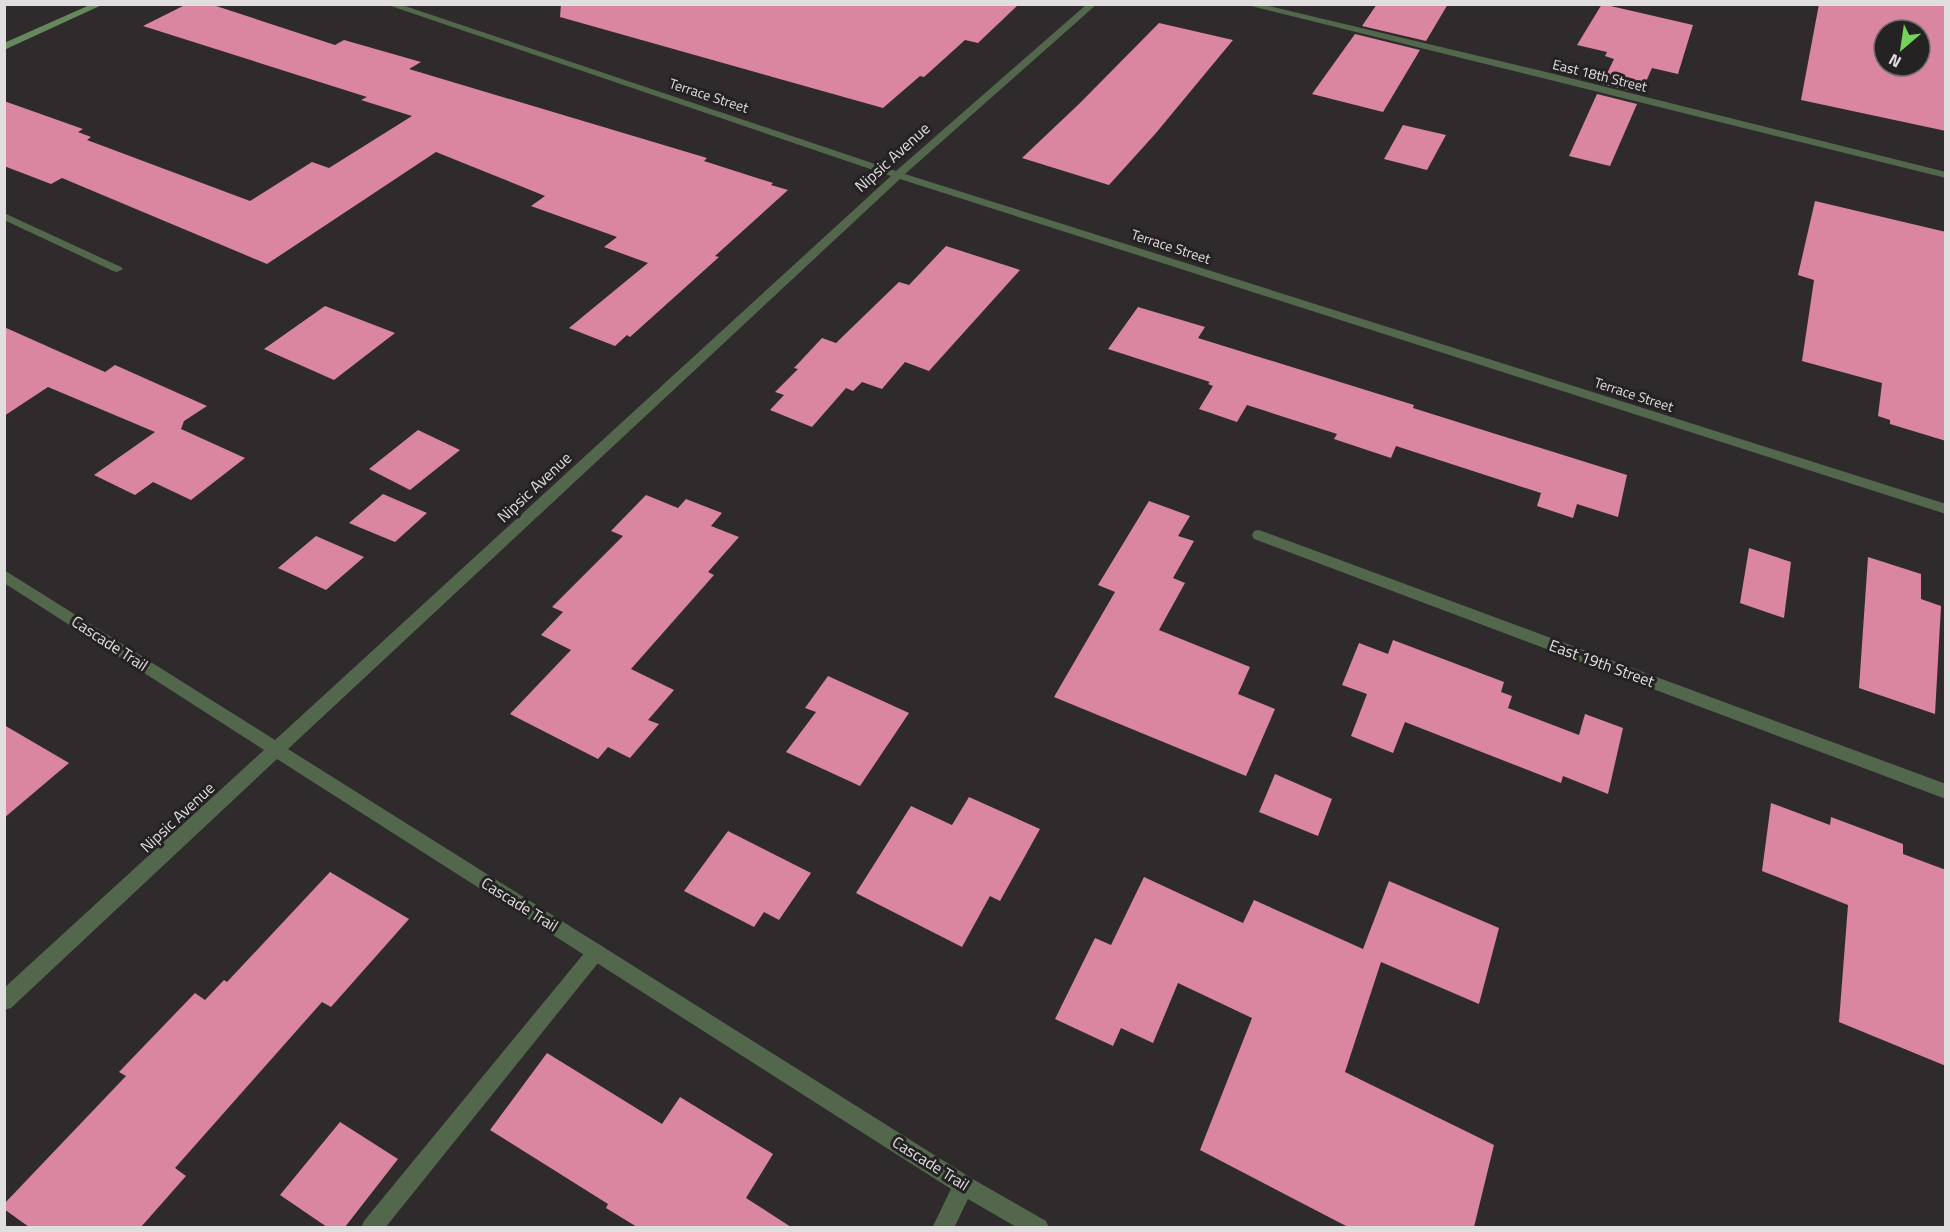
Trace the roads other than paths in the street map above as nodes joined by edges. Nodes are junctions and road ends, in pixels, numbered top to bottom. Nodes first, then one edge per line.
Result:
1 (100, 4) edge
2 (389, 4) edge
3 (1093, 4) edge
4 (1247, 4) edge
5 (4, 47) edge
6 (898, 175) junction
7 (1946, 175) edge
8 (4, 216) edge
9 (117, 269) dead end
10 (1946, 509) edge
11 (1259, 535) dead end
12 (4, 575) edge
13 (277, 750) junction
14 (1946, 792) edge
15 (596, 952) junction
16 (4, 1001) edge
17 (964, 1185) junction
18 (371, 1227) edge
19 (942, 1227) edge
20 (1039, 1227) edge

1 - 5 main road
2 - 6 street, Terrace Street
3 - 6 street, Nipsic Avenue
4 - 7 street, East 18th Street
6 - 10 street, Terrace Street
6 - 13 street, Nipsic Avenue
8 - 9 street
11 - 14 street, East 19th Street
12 - 13 street, Cascade Trail
13 - 15 street, Cascade Trail
13 - 16 street, Nipsic Avenue
15 - 17 street, Cascade Trail
15 - 18 street
17 - 19 street
17 - 20 street, Cascade Trail

